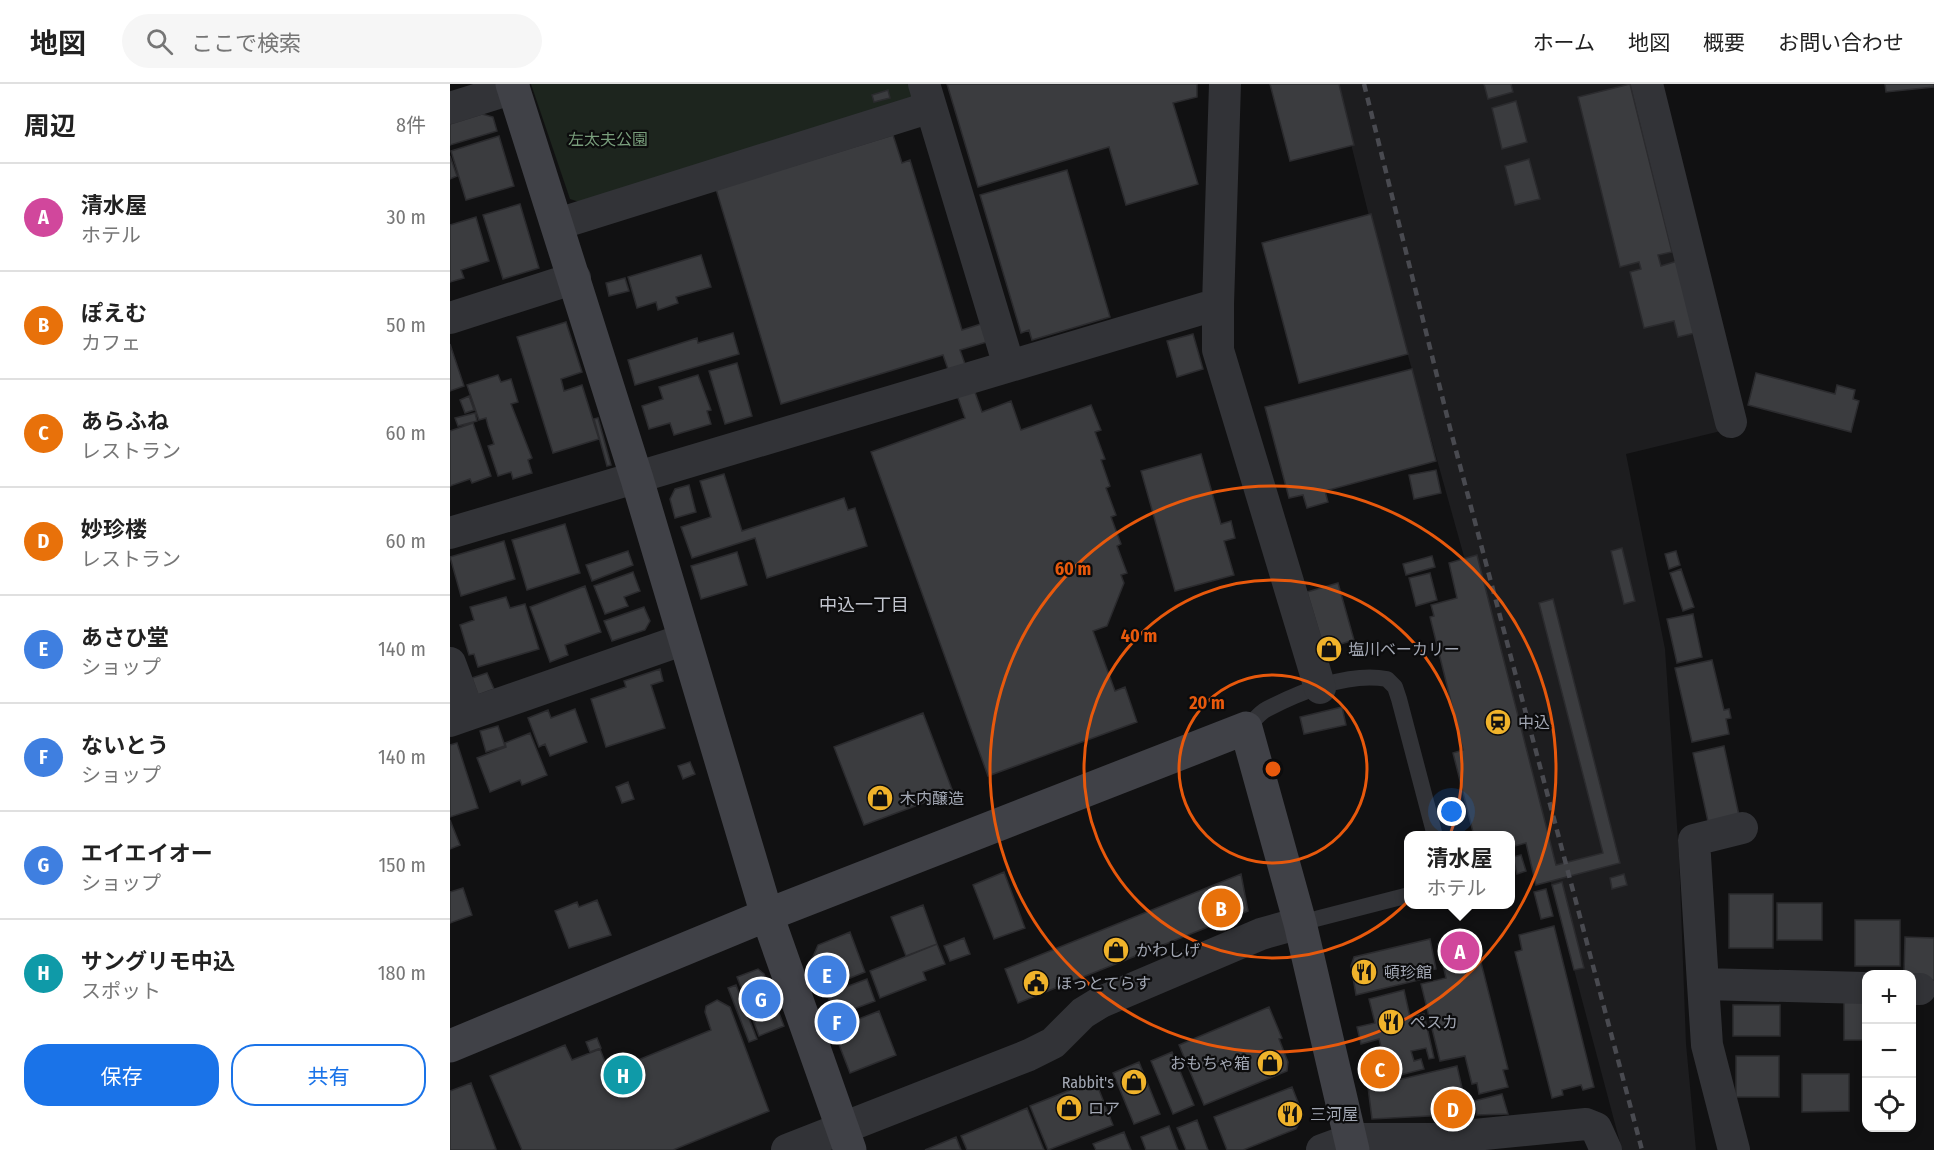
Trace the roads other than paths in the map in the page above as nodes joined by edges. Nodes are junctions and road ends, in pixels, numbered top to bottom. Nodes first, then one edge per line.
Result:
1 (1225, 84) edge
2 (1647, 84) edge
3 (513, 86) edge
4 (927, 96) edge
5 (450, 108) edge
6 (558, 224) junction
7 (574, 278) junction
8 (1218, 304) junction
9 (450, 318) edge
10 (1009, 366) junction
11 (1731, 422) dead end
12 (637, 478) junction
13 (450, 533) edge
14 (685, 639) junction
15 (450, 663) edge
16 (1320, 688) junction
17 (459, 717) edge
18 (1246, 728) junction
19 (1742, 828) dead end
20 (1434, 831) edge
21 (1404, 896) edge
22 (767, 915) junction
23 (1300, 923) junction
24 (1703, 984) junction
25 (1862, 988) edge
26 (450, 1046) edge
27 (846, 1139) edge
28 (1353, 1145) edge
29 (787, 1150) edge
30 (1322, 1150) edge
31 (1606, 1150) edge
32 (1734, 1150) edge

1 - 8 street
2 - 11 street
3 - 5 street
3 - 6 street
4 - 6 street
4 - 10 street
6 - 7 street
7 - 9 street
7 - 12 street
8 - 10 street
8 - 16 street
10 - 12 street
12 - 13 street
12 - 14 street
14 - 17 street
14 - 22 street
15 - 17 street
16 - 18 lane
16 - 20 lane
18 - 22 street
18 - 23 street
19 - 24 street
21 - 23 lane
22 - 26 street
22 - 27 street
23 - 27 street
23 - 28 street
24 - 25 street
24 - 32 street
27 - 29 street
28 - 30 street
28 - 31 street

